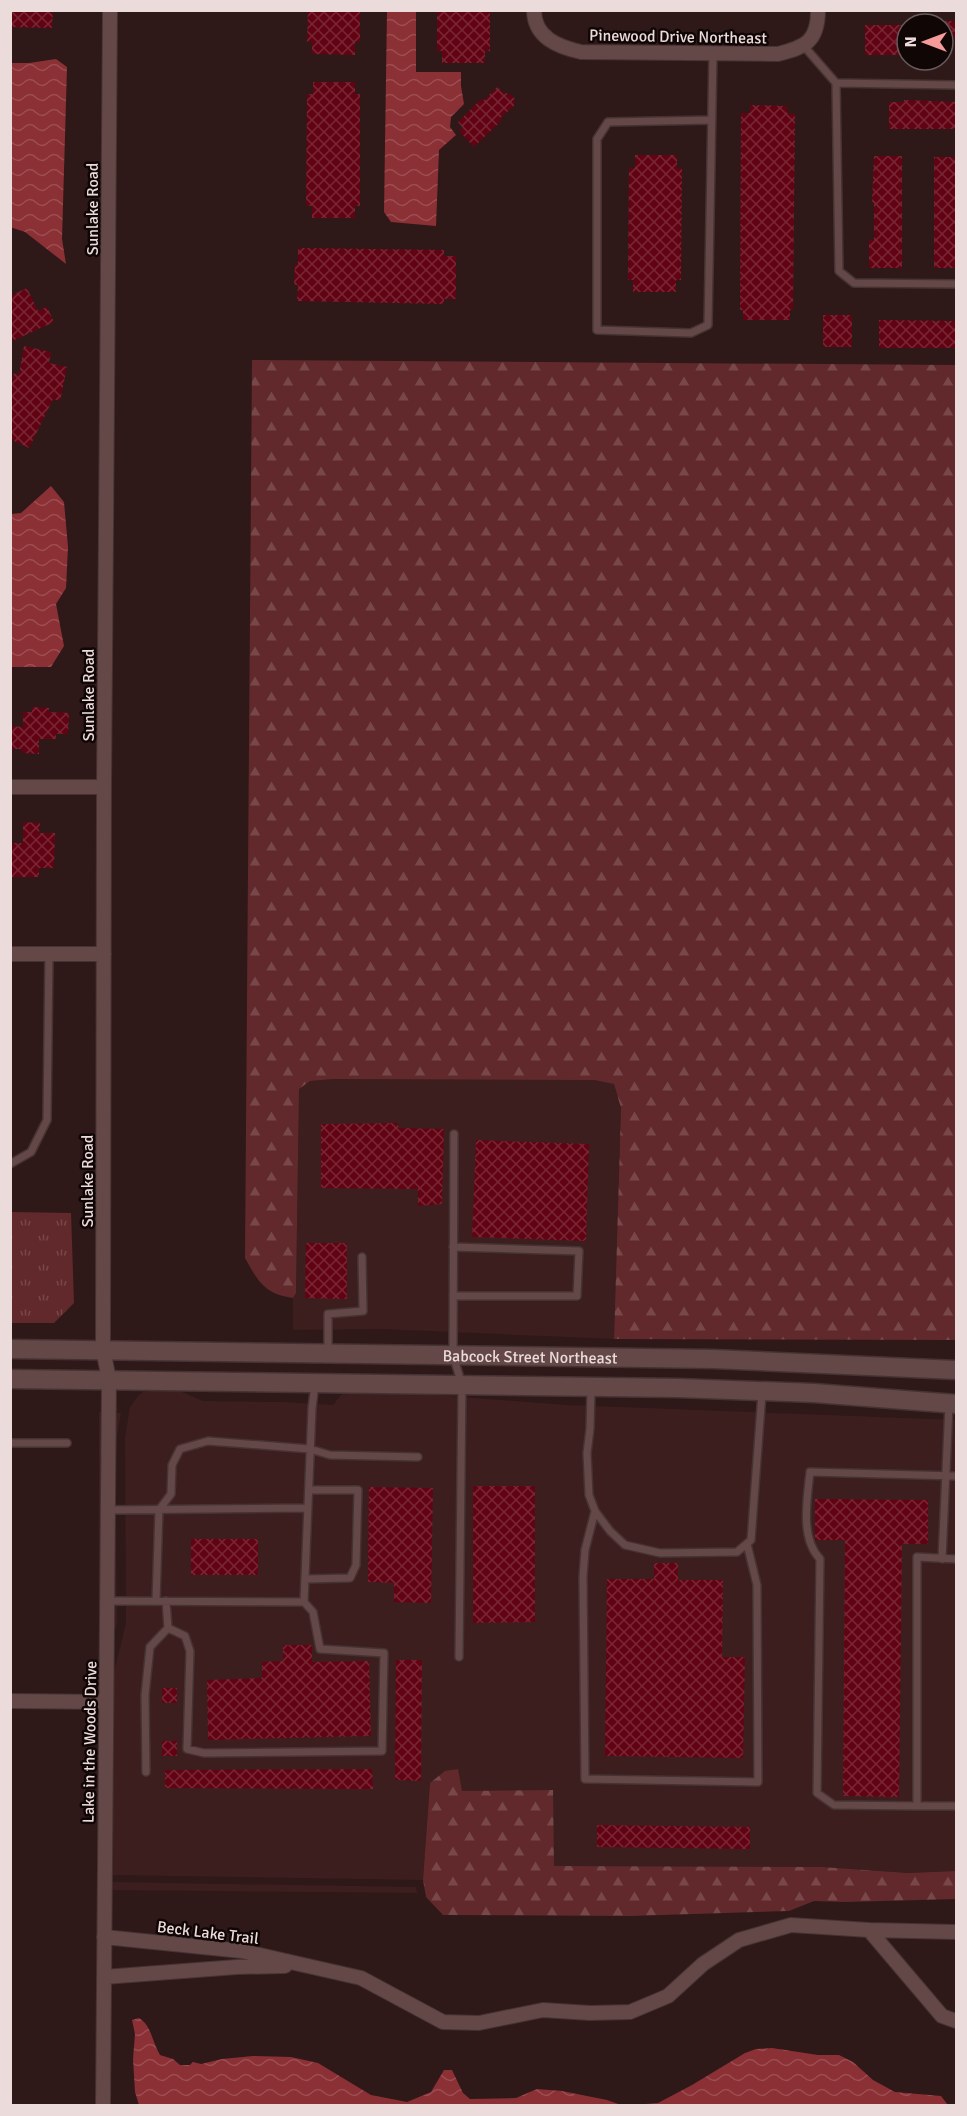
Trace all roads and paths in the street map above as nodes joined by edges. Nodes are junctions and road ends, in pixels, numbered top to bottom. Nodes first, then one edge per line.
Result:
1 (110, 10) edge
2 (534, 10) edge
3 (818, 10) edge
4 (803, 45) junction
5 (713, 53) junction
6 (836, 83) junction
7 (957, 86) edge
8 (712, 120) junction
9 (957, 284) edge
10 (10, 787) edge
11 (104, 788) junction
12 (10, 954) edge
13 (49, 954) junction
14 (104, 954) junction
15 (454, 1134) dead end
16 (10, 1164) edge
17 (453, 1247) junction
18 (362, 1257) dead end
19 (453, 1296) junction
20 (10, 1349) edge
21 (103, 1350) junction
22 (328, 1353) junction
23 (453, 1355) junction
24 (957, 1370) edge
25 (10, 1379) edge
26 (109, 1379) junction
27 (316, 1383) junction
28 (462, 1384) junction
29 (591, 1386) junction
30 (762, 1391) junction
31 (953, 1404) edge
32 (10, 1443) edge
33 (67, 1443) dead end
34 (310, 1449) junction
35 (418, 1457) dead end
36 (946, 1476) junction
37 (957, 1476) edge
38 (309, 1490) junction
39 (308, 1508) junction
40 (107, 1510) junction
41 (159, 1510) junction
42 (595, 1511) junction
43 (747, 1544) junction
44 (942, 1559) junction
45 (957, 1559) edge
46 (305, 1579) junction
47 (107, 1601) junction
48 (156, 1601) junction
49 (166, 1601) junction
50 (304, 1602) junction
51 (168, 1628) junction
52 (459, 1657) dead end
53 (10, 1701) edge
54 (106, 1702) junction
55 (146, 1772) dead end
56 (917, 1806) junction
57 (957, 1806) edge
58 (869, 1930) junction
59 (957, 1932) edge
60 (104, 1937) junction
61 (308, 1966) junction
62 (104, 1977) junction
63 (957, 2021) edge
64 (103, 2106) edge

1 - 11 street, Sunlake Road
2 - 5 street, Pinewood Drive Northeast
3 - 4 street
4 - 5 street, Pinewood Drive Northeast
4 - 6 lane
5 - 8 lane
6 - 7 lane
6 - 9 lane
8 - 8 lane
10 - 11 street
11 - 14 street, Sunlake Road
12 - 13 street
13 - 14 street
13 - 16 lane
14 - 21 street, Sunlake Road
15 - 17 lane
17 - 19 lane
17 - 19 lane
18 - 22 lane
19 - 23 lane
20 - 21 main road, Babcock Street Northeast
21 - 22 main road, Babcock Street Northeast
21 - 26 street, Sunlake Road
22 - 23 main road, Babcock Street Northeast
23 - 24 main road, Babcock Street Northeast
23 - 28 lane
25 - 26 main road, Babcock Street Northeast
26 - 27 main road, Babcock Street Northeast
26 - 40 street, Lake in the Woods Drive
27 - 28 main road, Babcock Street Northeast
27 - 34 lane
28 - 29 main road, Babcock Street Northeast
28 - 52 lane
29 - 30 main road, Babcock Street Northeast
29 - 42 lane
30 - 31 main road, Babcock Street Northeast
30 - 43 lane
31 - 36 lane
32 - 33 lane
34 - 35 lane
34 - 38 lane
34 - 41 lane
36 - 37 lane
36 - 44 lane
36 - 56 lane
38 - 39 lane
38 - 46 lane
39 - 41 lane
39 - 46 lane
40 - 41 lane
40 - 47 street, Lake in the Woods Drive
41 - 48 lane
42 - 43 lane
42 - 43 lane
44 - 45 lane
44 - 56 lane
46 - 50 lane
47 - 48 lane
47 - 54 street, Lake in the Woods Drive
48 - 49 lane
49 - 50 lane
49 - 51 lane
50 - 51 lane
51 - 55 lane
53 - 54 street
54 - 60 street, Lake in the Woods Drive
56 - 57 lane
58 - 59 street, Beck Lake Trail
58 - 61 street, Beck Lake Trail
58 - 63 street
60 - 61 street, Beck Lake Trail
60 - 62 street, Lake in the Woods Drive
61 - 62 street, Beck Lake Trail
62 - 64 street, Lake in the Woods Drive

